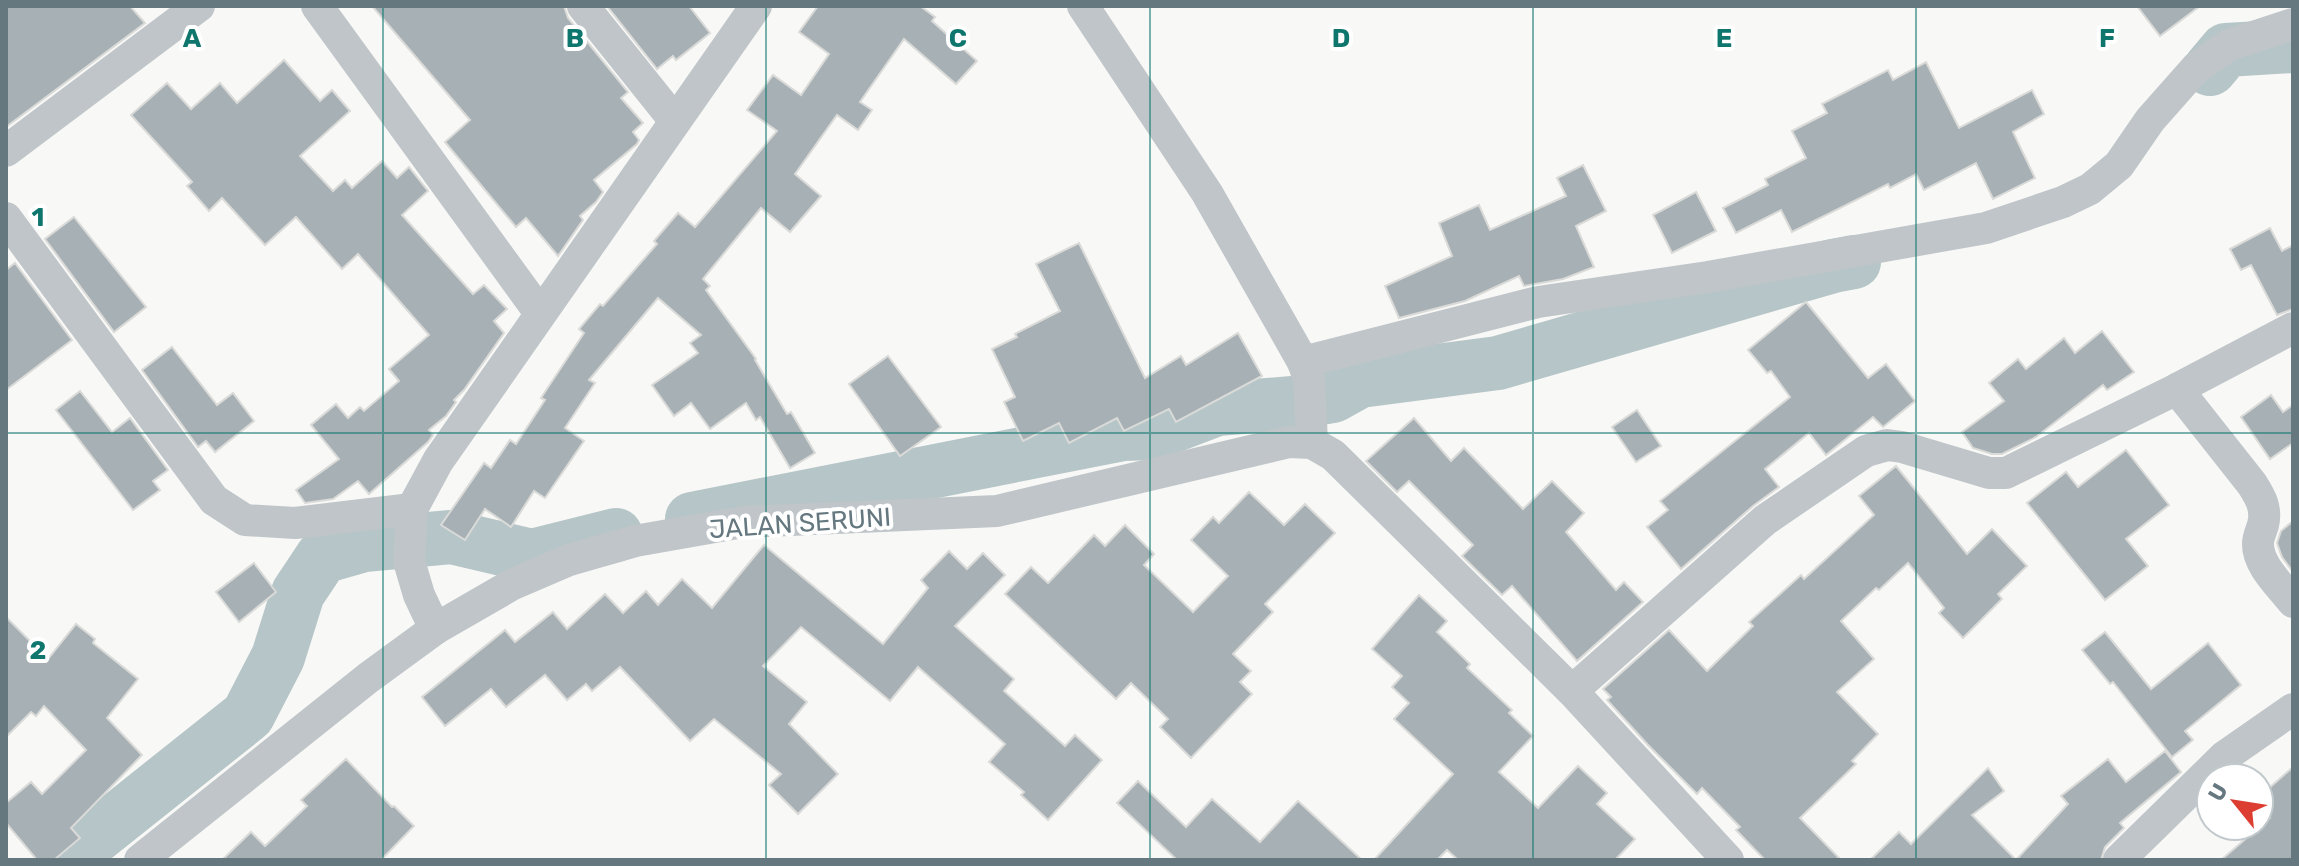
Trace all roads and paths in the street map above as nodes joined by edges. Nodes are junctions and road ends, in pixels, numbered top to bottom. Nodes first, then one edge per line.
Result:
1 (199, 6) edge
2 (317, 6) edge
3 (583, 6) edge
4 (756, 6) edge
5 (1083, 6) edge
6 (2293, 24) edge
7 (675, 121) junction
8 (6, 151) edge
9 (6, 218) edge
10 (540, 313) junction
11 (2293, 328) edge
12 (1306, 370) junction
13 (2177, 389) junction
14 (1312, 430) junction
15 (410, 534) junction
16 (2293, 602) edge
17 (435, 629) junction
18 (1572, 691) junction
19 (2293, 709) edge
20 (140, 860) edge
21 (1728, 860) edge
22 (2119, 860) edge

1 - 8 street
2 - 10 street
3 - 7 street
4 - 7 street
5 - 12 street
6 - 12 street
7 - 10 street
9 - 15 street
10 - 15 street
11 - 13 street
12 - 14 street
13 - 16 street
13 - 18 street
14 - 17 street, JALAN SERUNI
14 - 18 street
15 - 17 street
17 - 20 street, JALAN SERUNI
18 - 21 street
19 - 22 street

